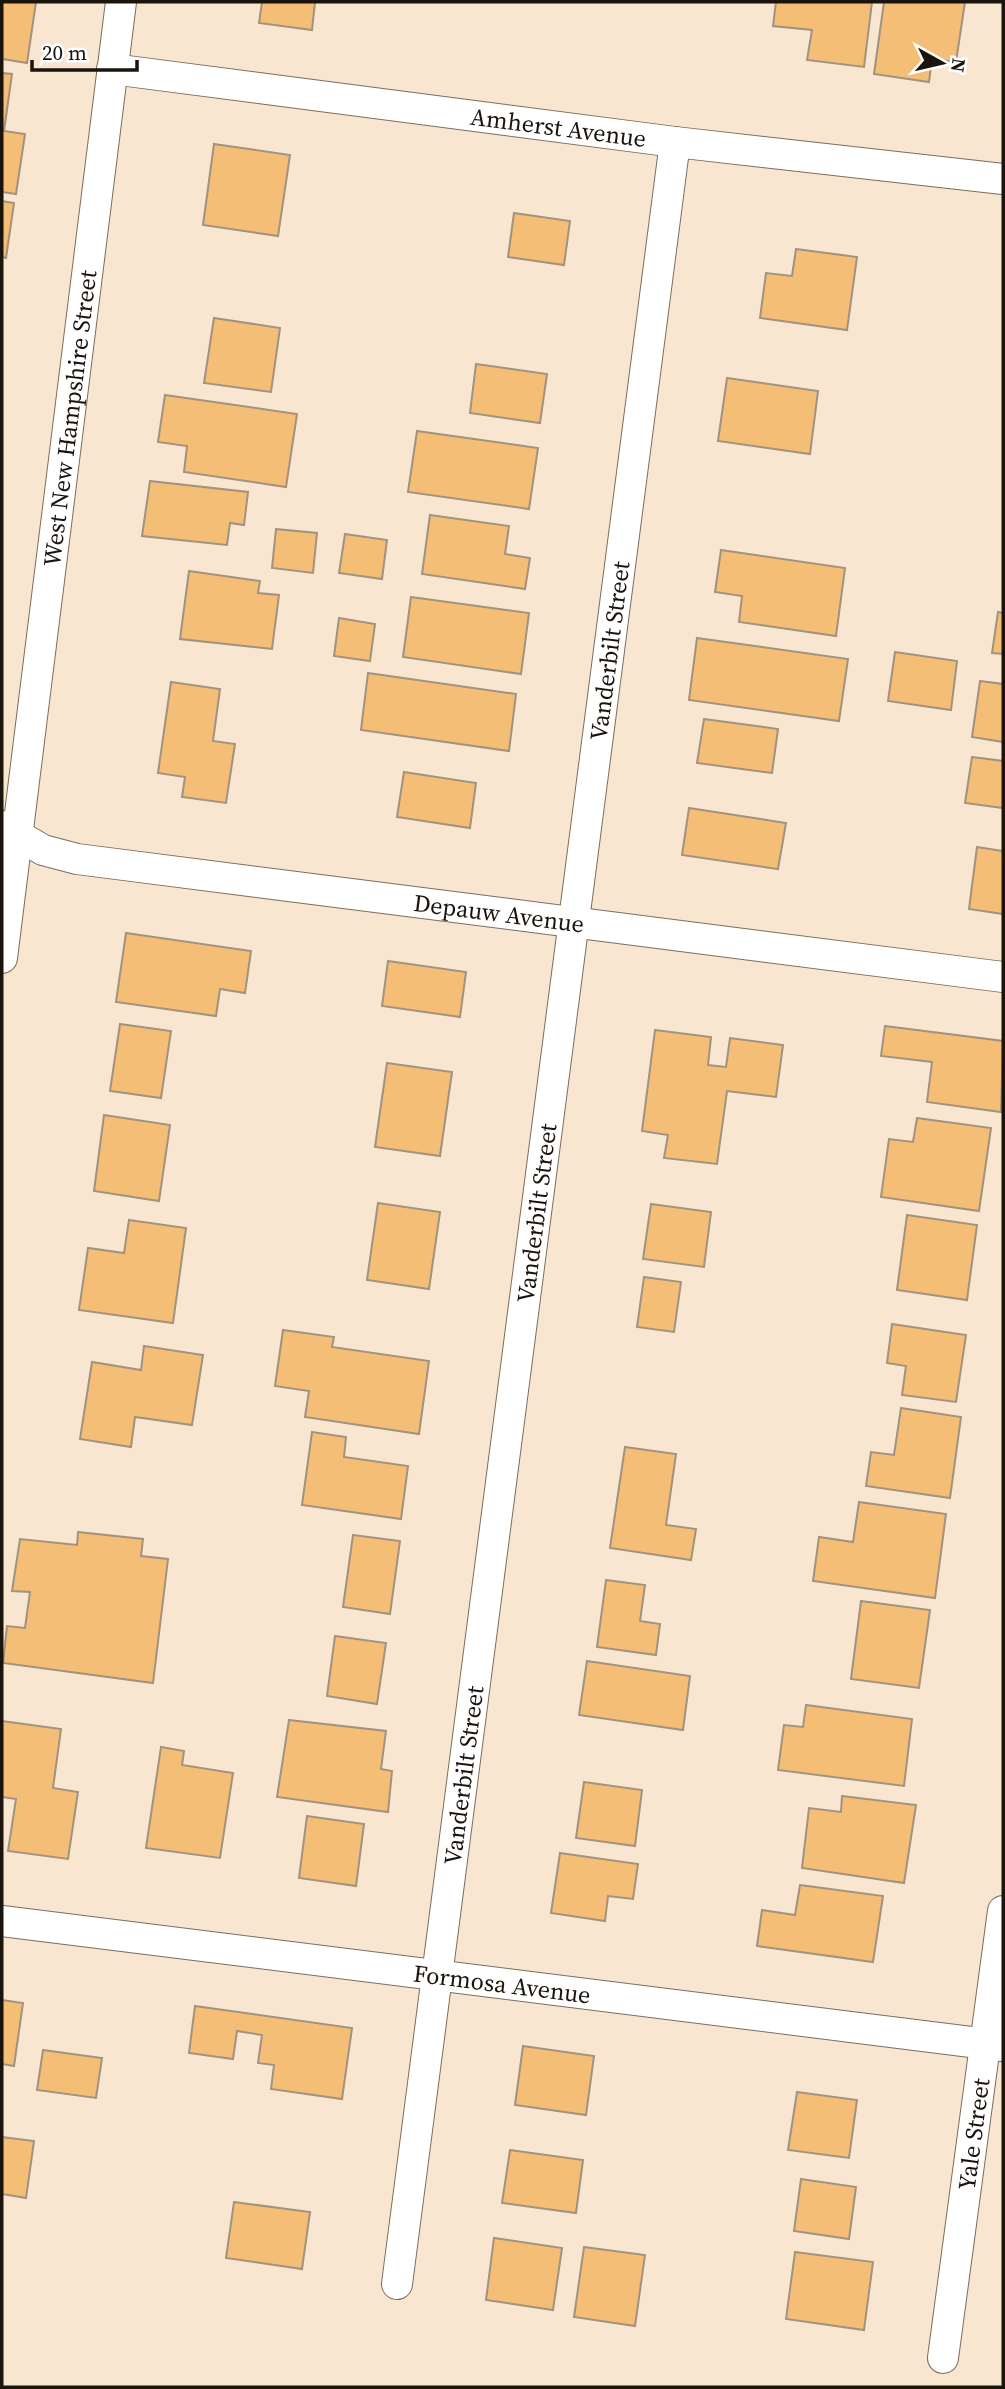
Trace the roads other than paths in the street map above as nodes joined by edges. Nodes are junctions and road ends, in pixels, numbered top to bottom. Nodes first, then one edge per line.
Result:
1 (121, 2) edge
2 (112, 69) junction
3 (675, 142) junction
4 (1003, 179) edge
5 (10, 830) edge
6 (575, 923) junction
7 (2, 958) edge
8 (1003, 977) edge
9 (1003, 1911) edge
10 (2, 1921) edge
11 (438, 1977) junction
12 (995, 2045) edge
13 (397, 2284) dead end
14 (943, 2358) dead end

1 - 2 street, West New Hampshire Street
2 - 3 street, Amherst Avenue
2 - 5 street, West New Hampshire Street
3 - 4 street, Amherst Avenue
3 - 6 street, Vanderbilt Street
5 - 6 street, Depauw Avenue
5 - 7 street, West New Hampshire Street
6 - 8 street, Depauw Avenue
6 - 11 street, Vanderbilt Street
9 - 12 street, Yale Street
10 - 11 street, Formosa Avenue
11 - 12 street, Formosa Avenue
11 - 13 street, Vanderbilt Street
12 - 14 street, Yale Street

